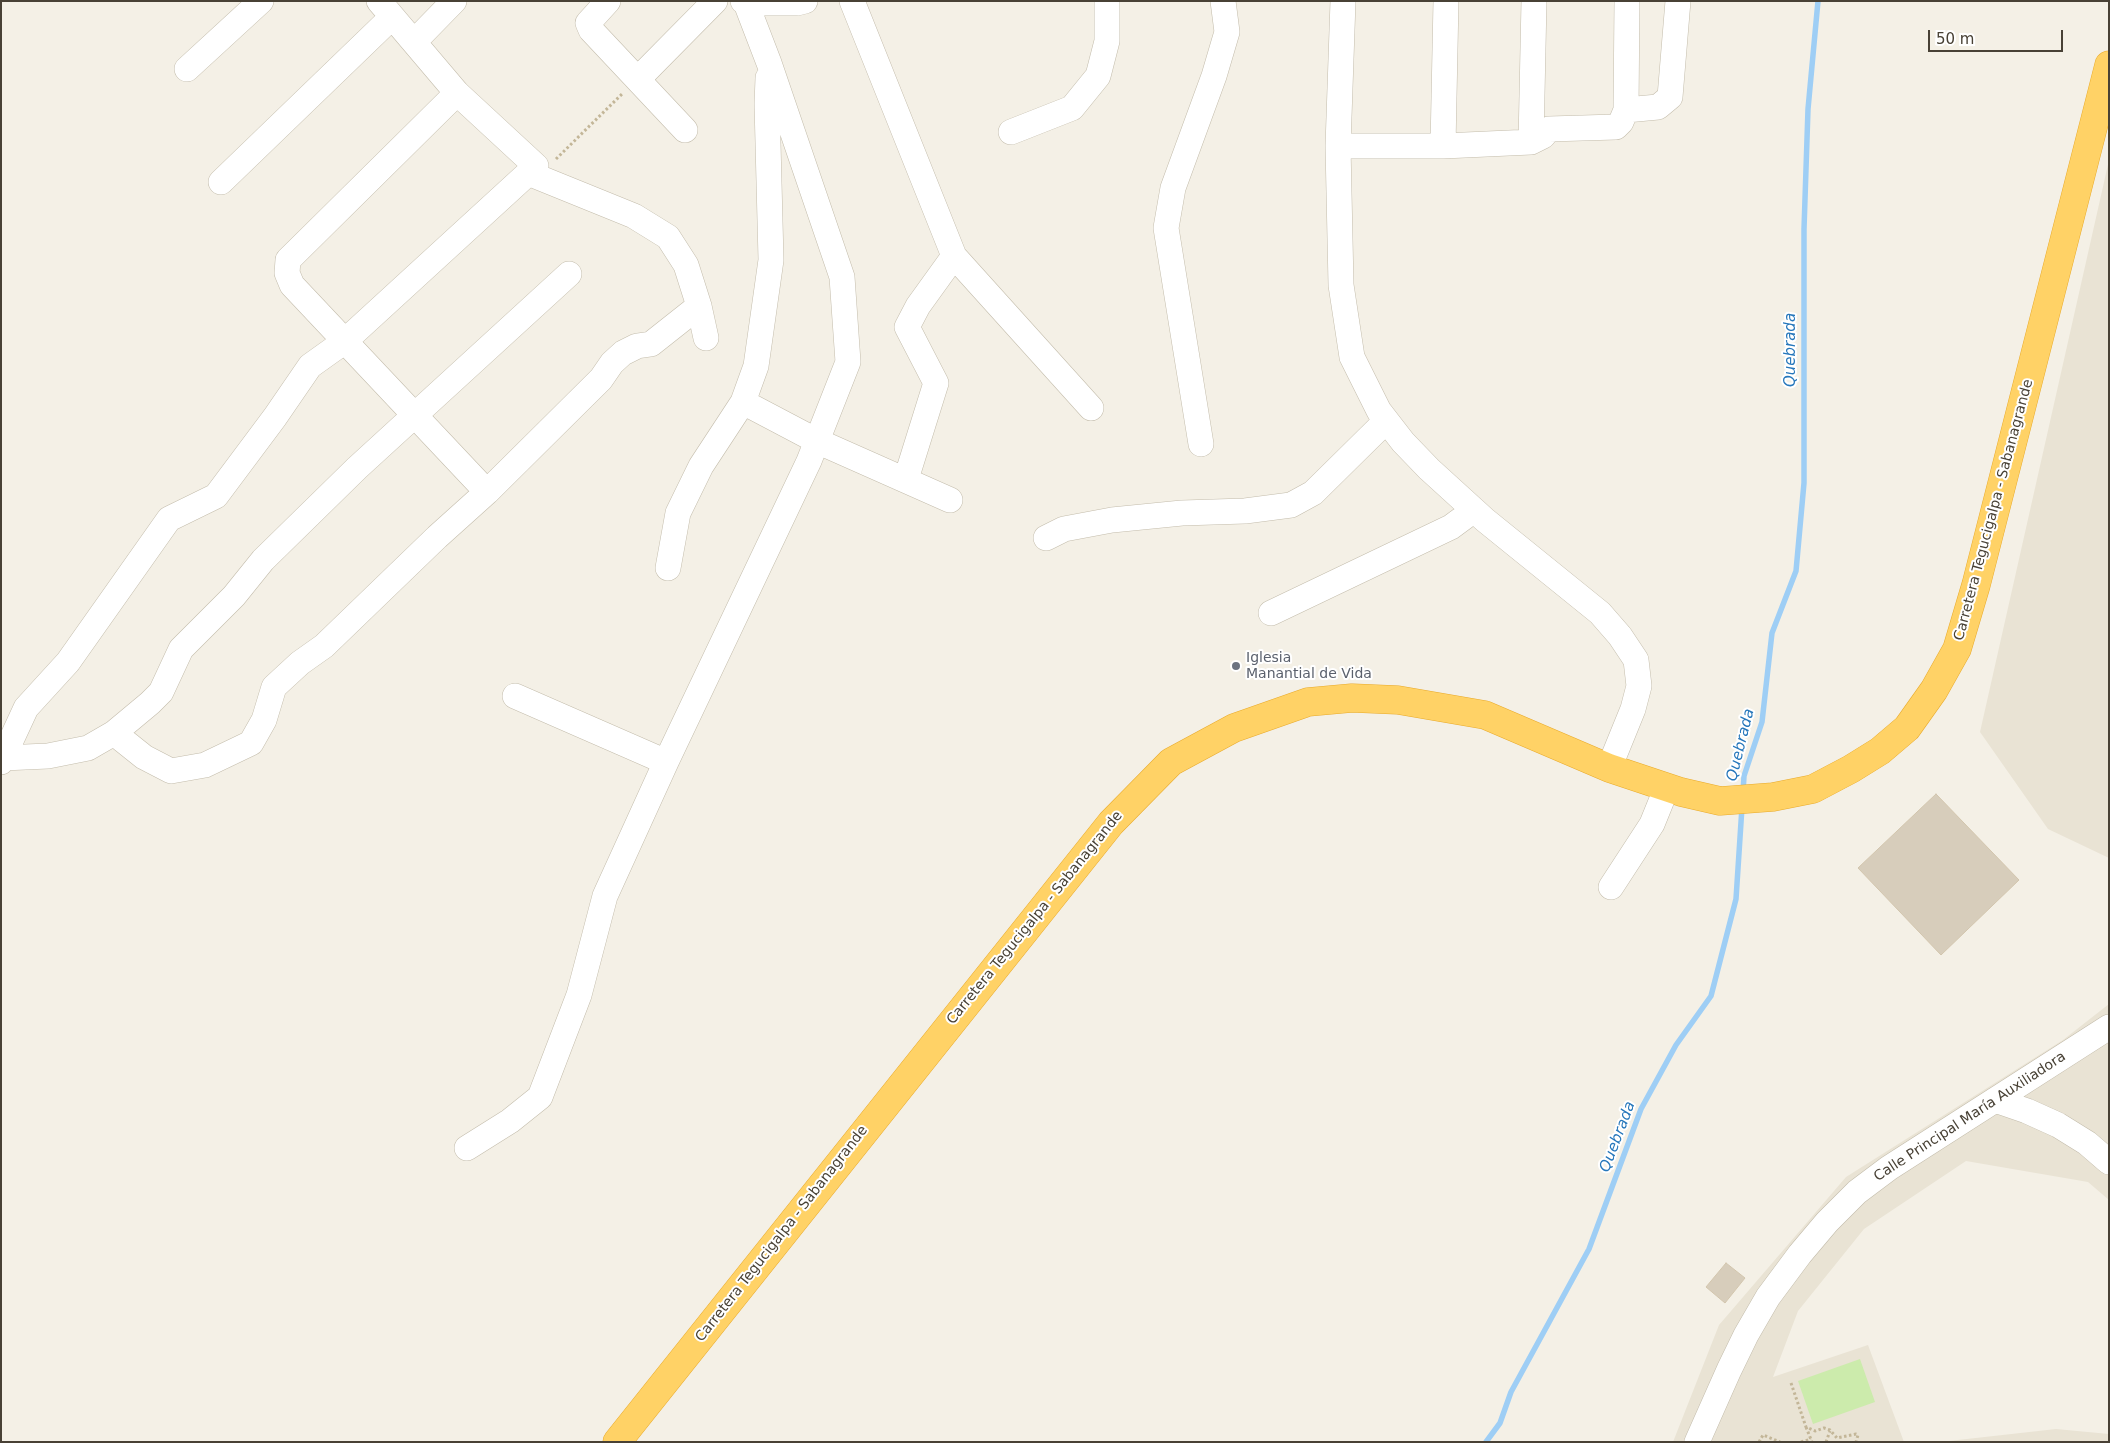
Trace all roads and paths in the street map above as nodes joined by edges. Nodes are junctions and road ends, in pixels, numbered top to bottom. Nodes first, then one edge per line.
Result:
1 (261, 1) edge
2 (454, 1) edge
3 (608, 1) edge
4 (715, 1) edge
5 (805, 1) edge
6 (852, 1) edge
7 (1107, 1) edge
8 (1223, 1) edge
9 (1343, 1) edge
10 (1446, 1) edge
11 (1534, 1) edge
12 (1627, 1) edge
13 (1678, 1) edge
14 (744, 2) edge
15 (385, 9) edge
16 (414, 42) junction
17 (769, 63) junction
18 (2109, 65) edge
19 (187, 69) dead end
20 (638, 79) junction
21 (457, 93) junction
22 (1626, 110) junction
23 (686, 130) dead end
24 (1011, 132) dead end
25 (1530, 142) junction
26 (1338, 146) junction
27 (1443, 146) junction
28 (532, 170) junction
29 (221, 182) dead end
30 (954, 256) junction
31 (569, 274) dead end
32 (700, 306) junction
33 (706, 338) dead end
34 (345, 341) junction
35 (743, 402) junction
36 (1091, 408) dead end
37 (414, 415) junction
38 (1386, 421) junction
39 (817, 441) junction
40 (1201, 444) dead end
41 (906, 479) junction
42 (487, 492) junction
43 (950, 500) dead end
44 (1474, 510) junction
45 (1046, 538) dead end
46 (668, 568) dead end
47 (1270, 613) dead end
48 (515, 696) dead end
49 (114, 733) junction
50 (2, 760) edge
51 (666, 762) junction
52 (1609, 768) junction
53 (1667, 787) junction
54 (1611, 887) dead end
55 (2107, 1030) edge
56 (1995, 1100) junction
57 (467, 1148) dead end
58 (2109, 1162) edge
59 (1791, 1384) dead end
60 (1806, 1427) junction
61 (1830, 1430) junction
62 (1812, 1441) edge
63 (617, 1442) edge
64 (1698, 1442) edge
65 (1758, 1442) edge
66 (1780, 1442) edge
67 (1801, 1442) edge
68 (1826, 1442) edge
69 (1856, 1442) edge

1 - 19 street
2 - 16 street
3 - 20 street
4 - 20 street
5 - 14 street
6 - 30 street
7 - 24 street
8 - 40 street
9 - 26 street
10 - 27 street
11 - 25 street
12 - 22 street
13 - 22 street
14 - 17 street
15 - 16 street
15 - 29 street
16 - 21 street
17 - 35 street
17 - 39 street
18 - 53 highway, Carretera Tegucigalpa - Sabanagrande
20 - 23 street
20 - 28 path
21 - 28 street
21 - 34 street
22 - 25 street
25 - 27 street
26 - 27 street
26 - 38 street
28 - 32 street
28 - 34 street
30 - 36 street
30 - 41 street
31 - 37 street
32 - 33 street
32 - 42 street
34 - 37 street
34 - 50 street
35 - 39 street
35 - 46 street
37 - 42 street
37 - 49 street
38 - 44 street
38 - 45 street
39 - 41 street
39 - 51 street
41 - 43 street
42 - 49 street
44 - 47 street
44 - 52 street
48 - 51 street
49 - 50 street
51 - 57 street
52 - 53 highway, Carretera Tegucigalpa - Sabanagrande
52 - 63 highway, Carretera Tegucigalpa - Sabanagrande
53 - 54 street
55 - 56 street, Calle Principal María Auxiliadora
56 - 58 street
56 - 64 street, Calle Principal María Auxiliadora
59 - 60 path
60 - 61 path
60 - 62 path
61 - 68 path
61 - 69 path
62 - 67 path
65 - 66 path

